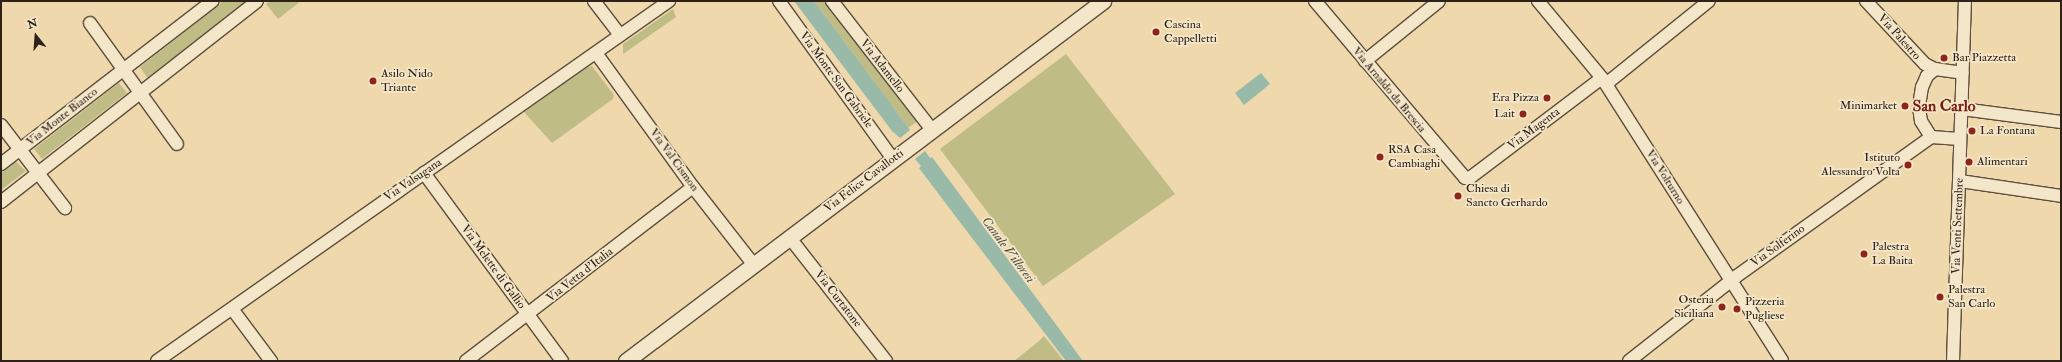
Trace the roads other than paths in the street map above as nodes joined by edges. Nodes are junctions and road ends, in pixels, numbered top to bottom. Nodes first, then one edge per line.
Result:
1 (213, 1) edge
2 (257, 1) edge
3 (594, 1) edge
4 (669, 1) edge
5 (778, 1) edge
6 (832, 1) edge
7 (1103, 1) edge
8 (1315, 1) edge
9 (1439, 1) edge
10 (1538, 1) edge
11 (1709, 1) edge
12 (1866, 1) edge
13 (1965, 1) edge
14 (90, 23) dead end
15 (620, 35) junction
16 (596, 53) junction
17 (1365, 61) junction
18 (124, 69) junction
19 (1935, 69) junction
20 (1963, 73) junction
21 (1604, 81) junction
22 (141, 92) junction
23 (1962, 109) junction
24 (2061, 122) edge
25 (1, 125) edge
26 (932, 130) junction
27 (1931, 137) junction
28 (1960, 139) junction
29 (177, 144) dead end
30 (21, 149) junction
31 (893, 159) junction
32 (1, 164) edge
33 (39, 172) junction
34 (424, 173) junction
35 (1465, 178) joint
36 (1960, 180) junction
37 (693, 186) junction
38 (2061, 196) edge
39 (1, 202) edge
40 (65, 208) dead end
41 (790, 238) junction
42 (754, 265) junction
43 (1730, 281) junction
44 (233, 310) junction
45 (528, 315) junction
46 (632, 359) edge
47 (157, 361) edge
48 (272, 361) edge
49 (466, 361) edge
50 (562, 361) edge
51 (886, 361) edge
52 (1629, 361) edge
53 (1782, 361) edge
54 (1953, 361) edge

1 - 18 street, Via Monte Bianco
2 - 22 street
3 - 15 street
4 - 15 street, Via Valsugana
5 - 31 street, Via Monte San Gabriele
6 - 26 street, Via Adamello
7 - 26 street, Via Felice Cavallotti
8 - 17 street, Via Arnaldo da Brescia
9 - 17 street
10 - 21 street, Via Volturno
11 - 21 street, Via Magenta
12 - 19 street, Via Palestro
13 - 20 street
14 - 18 street
15 - 16 street, Via Valsugana
16 - 34 street, Via Valsugana
16 - 37 street, Via Val Cismon
17 - 35 street, Via Arnaldo da Brescia
18 - 22 street
18 - 30 street, Via Monte Bianco
19 - 20 street
19 - 27 street
20 - 23 street, Via Venti Settembre
21 - 35 street, Via Magenta
21 - 43 street, Via Volturno
22 - 29 street
22 - 33 street
23 - 24 street
23 - 28 street, Via Venti Settembre
25 - 30 street
26 - 31 street, Via Felice Cavallotti
27 - 28 street
27 - 43 street, Via Solferino
28 - 36 street, Via Venti Settembre
30 - 32 street, Via Monte Bianco
30 - 33 street
31 - 41 street, Via Felice Cavallotti
33 - 39 street
33 - 40 street
34 - 44 street, Via Valsugana
34 - 45 street, Via Melette di Gallio
36 - 38 street
36 - 54 street, Via Venti Settembre
37 - 42 street, Via Val Cismon
37 - 45 street, Via Vetta d'Italia
41 - 42 street, Via Felice Cavallotti
41 - 51 street, Via Curtatone
42 - 46 street, Via Felice Cavallotti
43 - 52 street, Via Solferino
43 - 53 street, Via Volturno
44 - 47 street, Via Valsugana
44 - 48 street
45 - 49 street, Via Vetta d'Italia
45 - 50 street, Via Melette di Gallio

